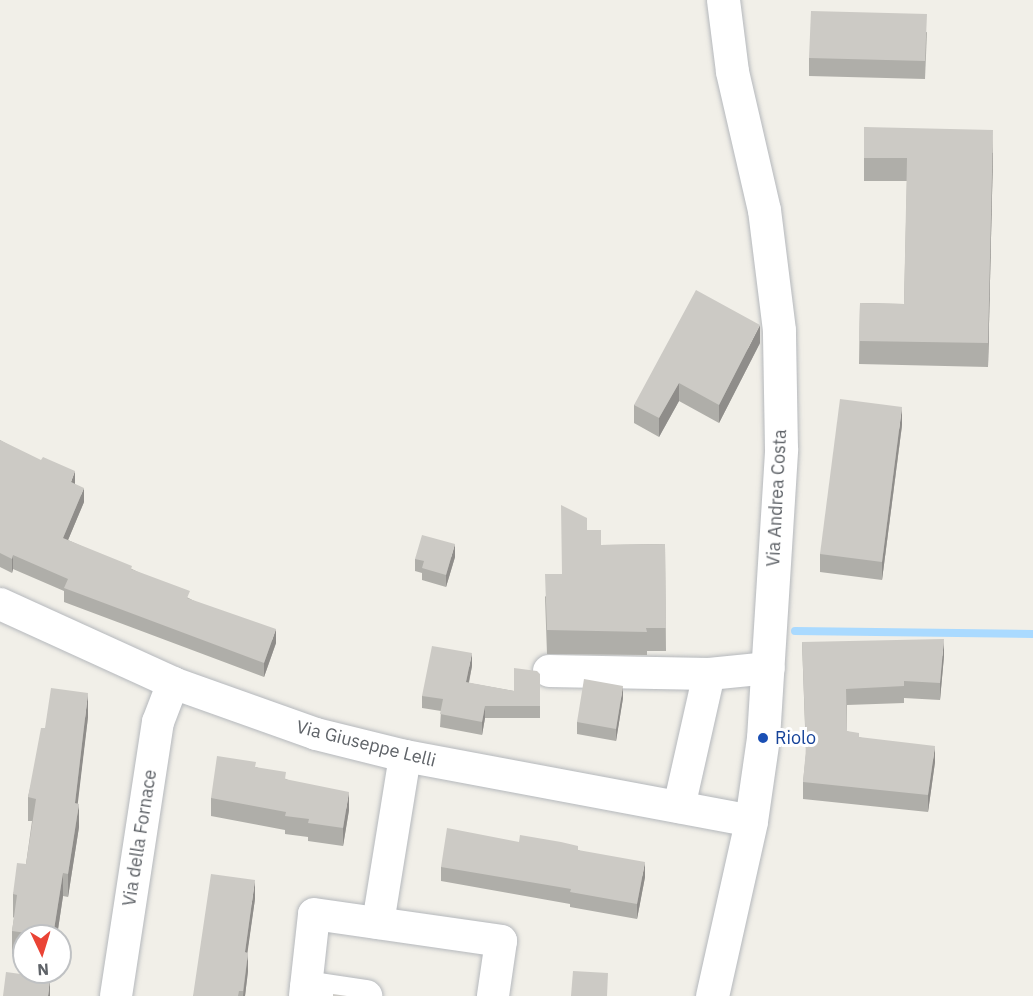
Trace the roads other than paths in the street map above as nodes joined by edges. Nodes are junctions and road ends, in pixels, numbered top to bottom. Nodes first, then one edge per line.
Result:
1 (723, 0) edge
2 (0, 604) edge
3 (769, 668) junction
4 (549, 671) dead end
5 (709, 674) junction
6 (173, 683) junction
7 (405, 756) junction
8 (679, 807) junction
9 (752, 821) junction
10 (378, 923) junction
11 (305, 992) edge
12 (116, 996) edge
13 (366, 996) edge
14 (493, 996) edge
15 (712, 996) edge

1 - 3 main road, Via Andrea Costa
2 - 6 street, Via Giuseppe Lelli
3 - 5 street
3 - 9 main road, Via Andrea Costa
4 - 5 street
5 - 8 street
6 - 7 street, Via Giuseppe Lelli
6 - 12 street, Via della Fornace
7 - 8 street, Via Giuseppe Lelli
7 - 10 street
8 - 9 street, Via Giuseppe Lelli
9 - 15 main road, Via Andrea Costa
10 - 11 street
10 - 14 street
11 - 13 street

